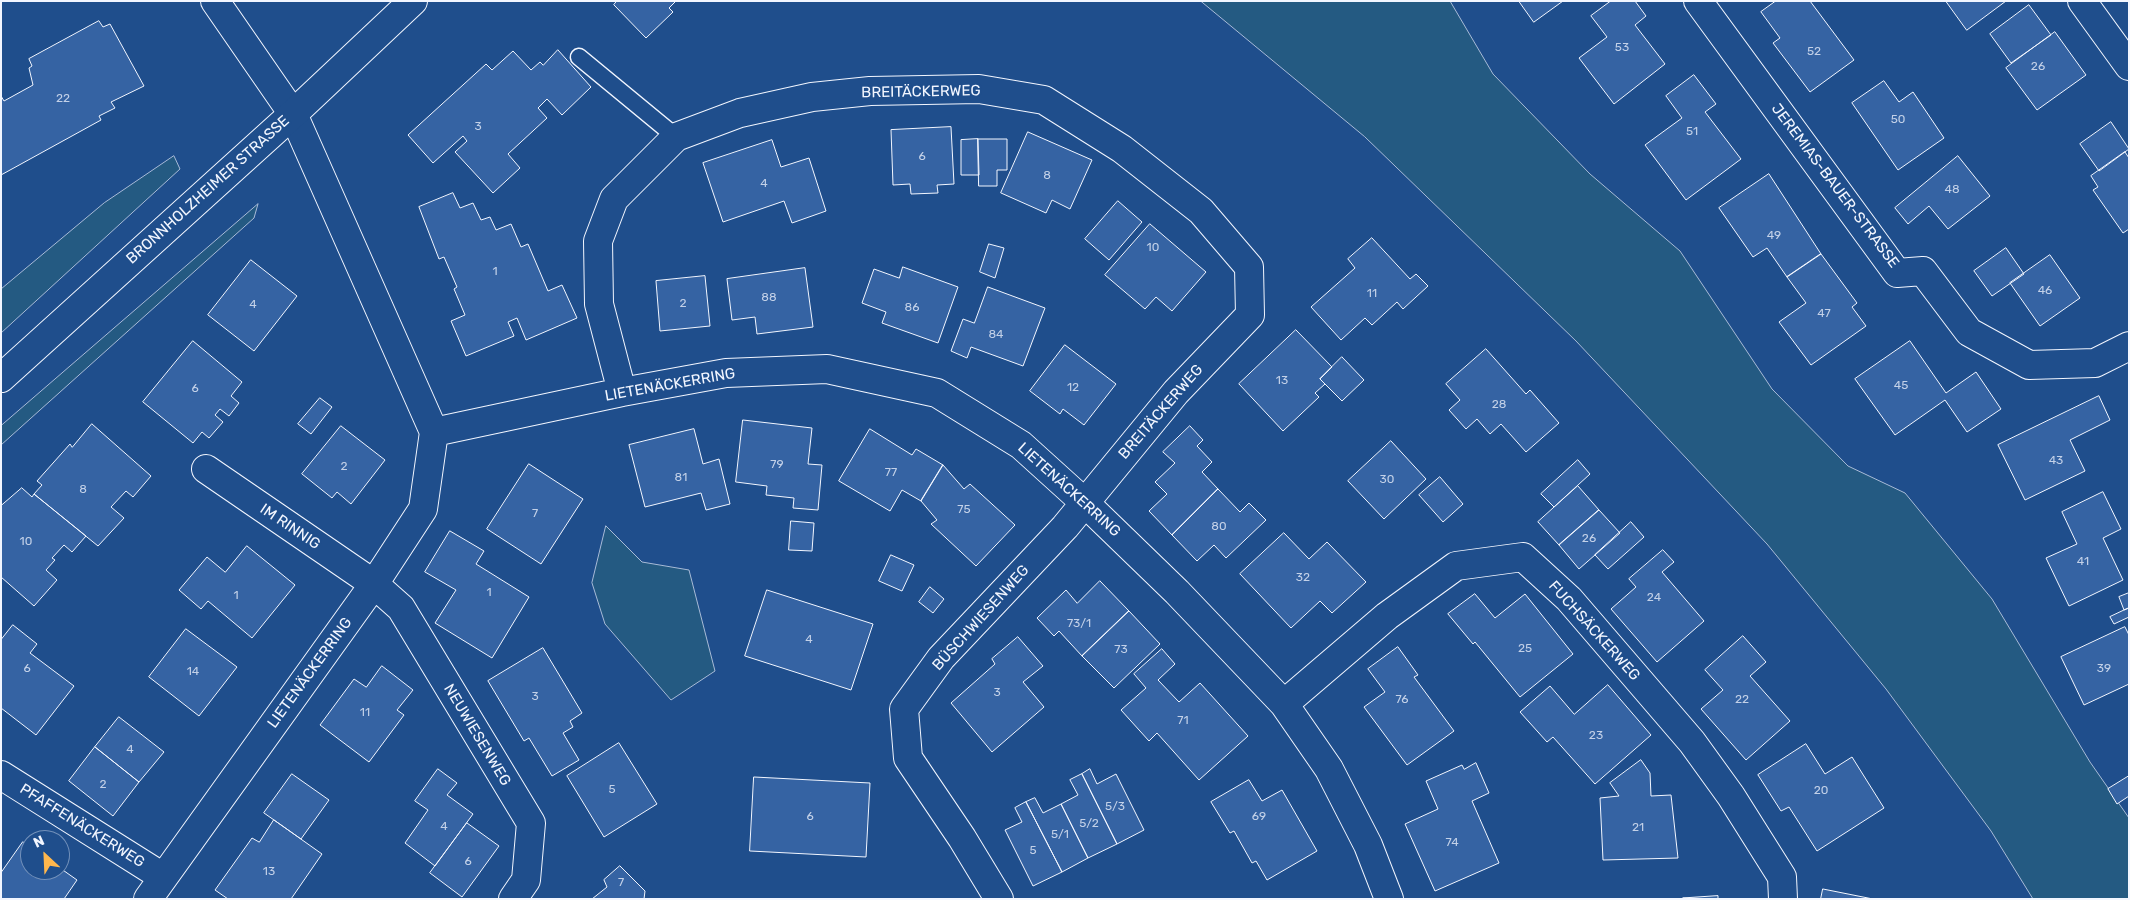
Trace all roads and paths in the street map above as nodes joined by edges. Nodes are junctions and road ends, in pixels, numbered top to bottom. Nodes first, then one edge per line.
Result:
1 (216, 1) edge
2 (413, 1) edge
3 (1698, 1) edge
4 (2082, 1) edge
5 (579, 57) dead end
6 (2129, 66) edge
7 (293, 114) junction
8 (676, 137) junction
9 (2129, 346) edge
10 (1, 378) edge
11 (622, 392) junction
12 (434, 432) junction
13 (206, 469) dead end
14 (1084, 502) junction
15 (374, 584) junction
16 (1284, 704) junction
17 (1, 775) edge
18 (156, 888) edge
19 (513, 899) edge
20 (999, 899) edge
21 (1389, 899) edge
22 (1783, 899) edge

1 - 7 street
2 - 7 street, BRONNHOLZHEIMER STRASSE
3 - 9 street, JEREMIAS-BAUER-STRASSE
4 - 6 street
5 - 8 lane
7 - 10 street, BRONNHOLZHEIMER STRASSE
7 - 12 street
8 - 11 street, BREITÄCKERWEG
8 - 14 street, BREITÄCKERWEG
11 - 12 street, LIETENÄCKERRING
11 - 14 street, LIETENÄCKERRING
12 - 15 street, LIETENÄCKERRING
13 - 15 street, IM RINNIG
14 - 16 street, LIETENÄCKERRING
14 - 20 street, BÜSCHWIESENWEG
15 - 18 street, LIETENÄCKERRING
15 - 19 street, NEUWIESENWEG
16 - 21 street, LIETENÄCKERRING
16 - 22 street, FUCHSÄCKERWEG
17 - 18 street, PFAFFENÄCKERWEG

